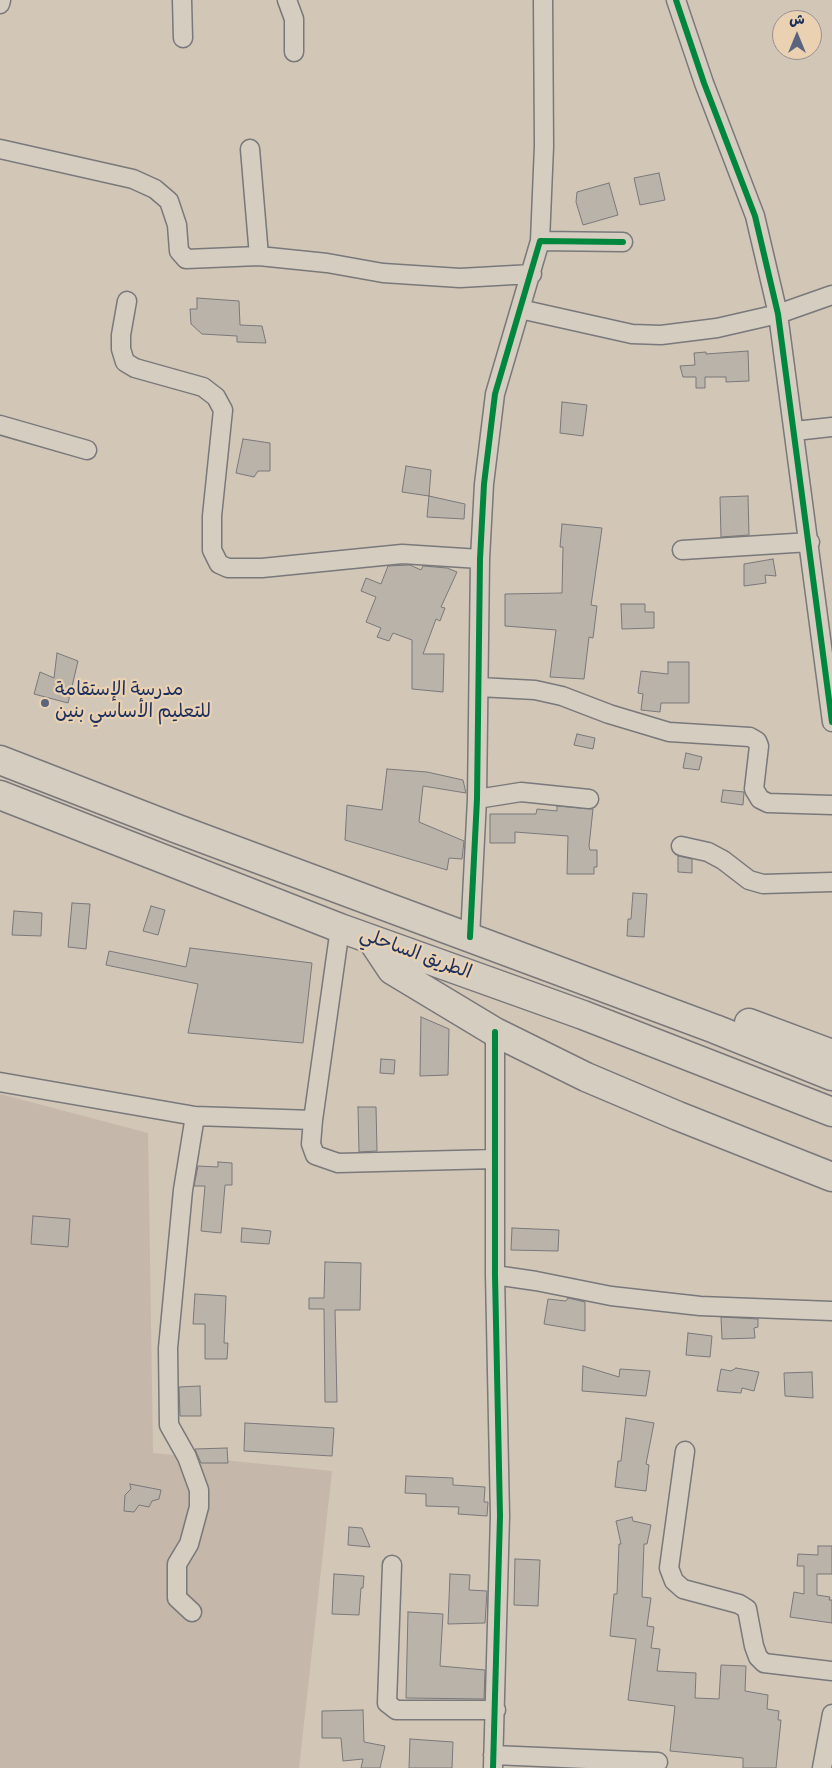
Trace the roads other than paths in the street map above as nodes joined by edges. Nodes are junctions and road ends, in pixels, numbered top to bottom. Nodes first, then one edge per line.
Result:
1 (1, 0) edge
2 (182, 0) edge
3 (287, 0) edge
4 (543, 0) edge
5 (676, 0) edge
6 (0, 4) edge
7 (183, 38) dead end
8 (294, 52) dead end
9 (0, 149) edge
10 (250, 149) dead end
11 (540, 241) junction
12 (623, 242) dead end
13 (259, 256) junction
14 (532, 274) junction
15 (832, 295) edge
16 (127, 301) dead end
17 (520, 309) junction
18 (778, 314) junction
19 (0, 425) edge
20 (832, 426) edge
21 (795, 431) junction
22 (87, 450) dead end
23 (810, 542) junction
24 (682, 550) dead end
25 (480, 559) junction
26 (479, 687) junction
27 (832, 722) edge
28 (0, 760) edge
29 (0, 795) edge
30 (477, 799) junction
31 (589, 799) dead end
32 (832, 805) edge
33 (681, 846) dead end
34 (832, 882) edge
35 (340, 928) junction
36 (470, 937) junction
37 (372, 940) junction
38 (566, 973) junction
39 (495, 1032) junction
40 (832, 1054) edge
41 (832, 1076) edge
42 (0, 1082) edge
43 (832, 1112) edge
44 (195, 1116) junction
45 (313, 1120) junction
46 (495, 1158) junction
47 (832, 1177) edge
48 (495, 1275) junction
49 (832, 1311) edge
50 (685, 1451) dead end
51 (392, 1565) dead end
52 (192, 1612) dead end
53 (832, 1670) edge
54 (496, 1710) junction
55 (832, 1714) edge
56 (493, 1762) edge
57 (658, 1762) dead end
58 (822, 1768) edge

1 - 6 street
2 - 7 street
3 - 8 street
4 - 11 street
5 - 18 street
9 - 13 street
10 - 13 street
11 - 12 street
11 - 14 street
13 - 14 street
14 - 17 street
15 - 18 street
16 - 25 street
17 - 18 street
17 - 25 street
18 - 21 street
19 - 22 street
20 - 21 street
21 - 23 street
23 - 24 street
23 - 27 street
25 - 26 street
26 - 30 street
26 - 32 street
28 - 36 highway, الطريق الساحلي
29 - 35 highway, الطريق الساحلي
30 - 31 street
30 - 36 street
33 - 34 street
35 - 37 highway, الطريق الساحلي
35 - 45 street
36 - 38 highway, الطريق الساحلي
37 - 39 highway
37 - 43 highway, الطريق الساحلي
38 - 40 highway
38 - 41 highway, الطريق الساحلي
39 - 46 street
39 - 47 highway
42 - 44 street
44 - 45 street
44 - 52 street
45 - 46 street
46 - 48 street
48 - 49 street
48 - 54 street
50 - 53 street
51 - 54 street
54 - 56 street
55 - 58 street
56 - 57 street

